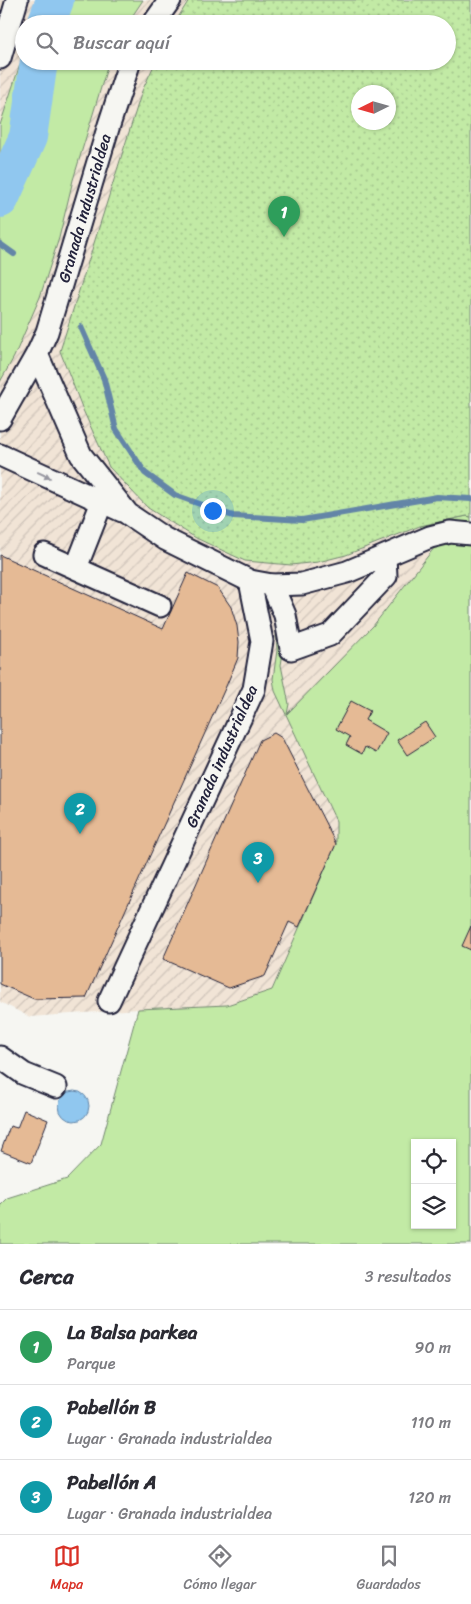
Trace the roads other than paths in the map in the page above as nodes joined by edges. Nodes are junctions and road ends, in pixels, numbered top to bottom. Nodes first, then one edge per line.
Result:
1 (17, 0) edge
2 (170, 0) edge
3 (159, 15) edge
4 (0, 58) edge
5 (127, 70) edge
6 (37, 354) junction
7 (0, 419) edge
8 (0, 455) edge
9 (102, 502) junction
10 (128, 514) junction
11 (471, 534) edge
12 (44, 554) dead end
13 (385, 557) junction
14 (76, 568) junction
15 (250, 581) junction
16 (272, 585) junction
17 (160, 606) dead end
18 (109, 1001) dead end
19 (0, 1057) edge
20 (56, 1087) dead end

1 - 4 street
2 - 3 street
5 - 6 street, Granada industrialdea
6 - 7 street, Granada industrialdea
6 - 10 street
8 -> 9 street
9 - 10 street
9 - 14 street
10 - 15 street
11 - 13 street
12 - 14 street
13 - 16 street
13 - 16 street
14 - 17 street
15 - 16 street
15 - 18 street, Granada industrialdea
19 - 20 street

